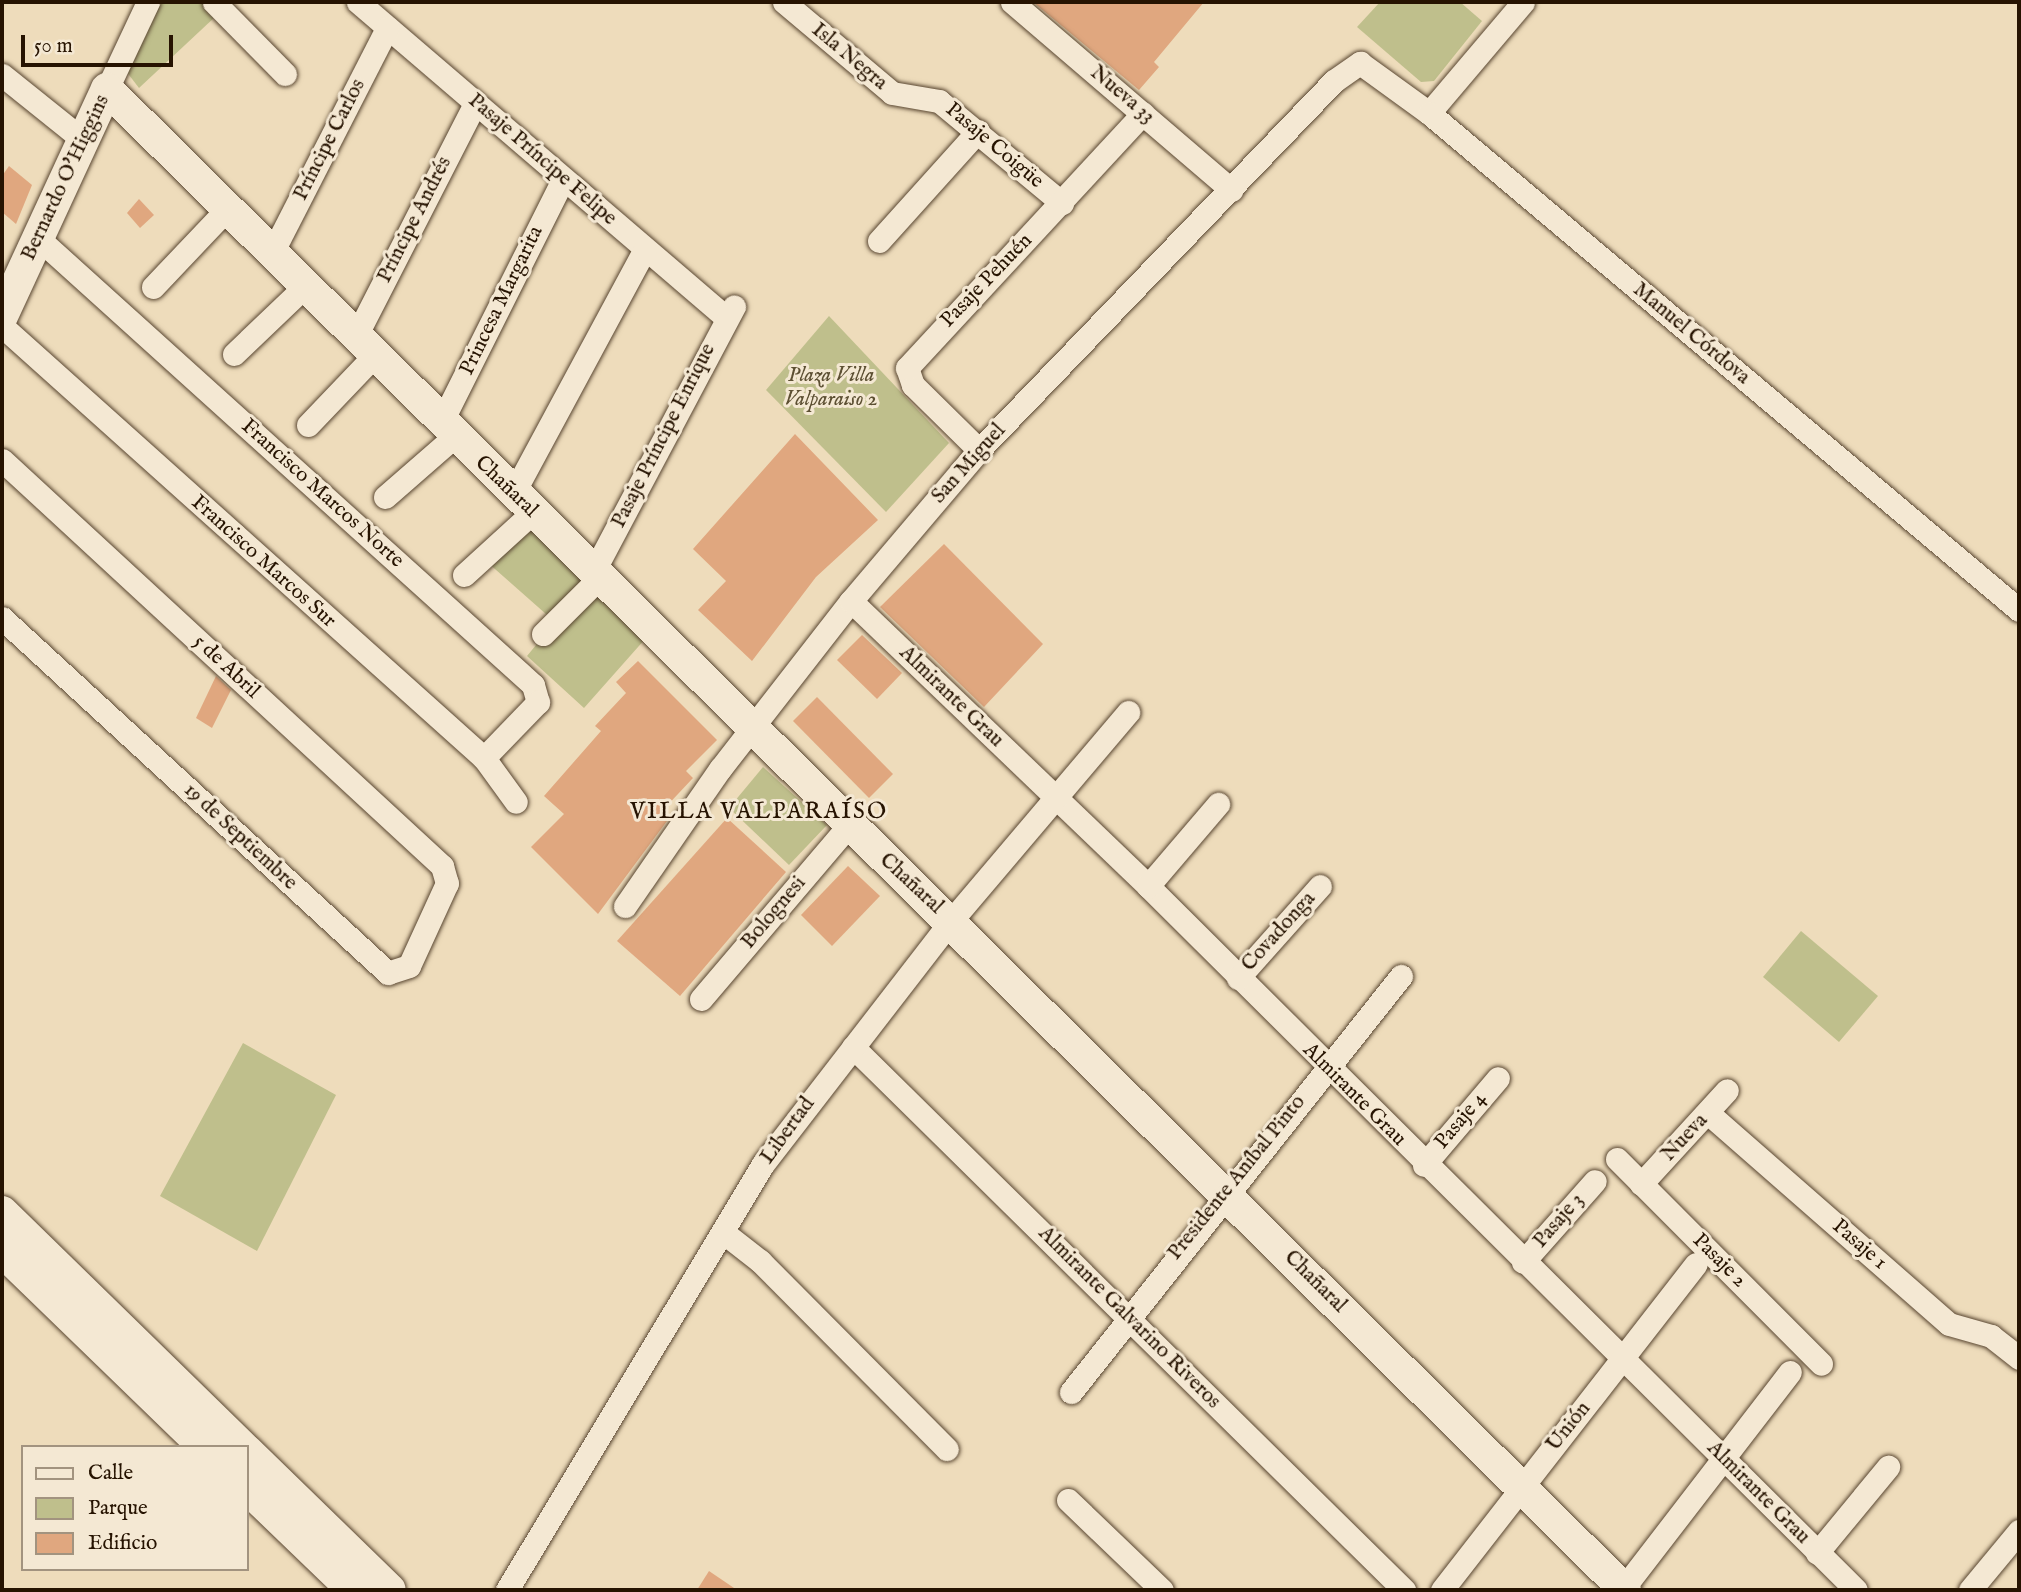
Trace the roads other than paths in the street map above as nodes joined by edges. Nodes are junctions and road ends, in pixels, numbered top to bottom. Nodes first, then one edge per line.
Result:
1 (148, 2) edge
2 (214, 2) edge
3 (358, 2) edge
4 (784, 2) edge
5 (1012, 2) edge
6 (1523, 2) edge
7 (387, 27) junction
8 (1360, 63) joint
9 (285, 74) dead end
10 (2, 75) edge
11 (107, 89) junction
12 (922, 94) joint
13 (475, 103) junction
14 (1143, 113) junction
15 (1429, 113) junction
16 (978, 131) junction
17 (83, 140) junction
18 (563, 178) junction
19 (1231, 190) junction
20 (1062, 203) junction
21 (227, 209) junction
22 (38, 237) junction
23 (879, 241) dead end
24 (645, 249) junction
25 (272, 253) junction
26 (304, 286) junction
27 (153, 288) dead end
28 (731, 311) joint
29 (2, 316) edge
30 (2, 326) edge
31 (365, 347) junction
32 (234, 354) dead end
33 (308, 425) dead end
34 (448, 430) junction
35 (979, 450) junction
36 (2, 460) edge
37 (385, 497) dead end
38 (523, 504) junction
39 (598, 573) junction
40 (464, 575) dead end
41 (851, 601) junction
42 (2019, 610) edge
43 (2, 618) edge
44 (543, 634) dead end
45 (1128, 712) dead end
46 (752, 729) junction
47 (484, 758) junction
48 (1056, 798) junction
49 (516, 802) dead end
50 (1218, 804) dead end
51 (848, 826) junction
52 (448, 875) joint
53 (1148, 886) junction
54 (1320, 886) dead end
55 (625, 906) dead end
56 (951, 922) junction
57 (1401, 976) dead end
58 (1238, 978) junction
59 (701, 999) dead end
60 (853, 1047) junction
61 (1326, 1067) junction
62 (1497, 1078) dead end
63 (1727, 1090) dead end
64 (1708, 1113) junction
65 (1617, 1159) dead end
66 (1424, 1165) junction
67 (1595, 1181) dead end
68 (1641, 1184) junction
69 (1226, 1194) junction
70 (2, 1212) edge
71 (724, 1233) junction
72 (2, 1251) edge
73 (1523, 1262) junction
74 (1696, 1264) dead end
75 (1126, 1316) junction
76 (2019, 1358) edge
77 (1622, 1359) junction
78 (1821, 1364) dead end
79 (1790, 1372) dead end
80 (1070, 1392) dead end
81 (202, 1445) edge
82 (241, 1445) edge
83 (947, 1449) dead end
84 (248, 1452) edge
85 (1722, 1457) junction
86 (1888, 1466) dead end
87 (1520, 1487) junction
88 (248, 1489) edge
89 (1068, 1500) dead end
90 (2019, 1531) edge
91 (1817, 1553) junction
92 (353, 1590) edge
93 (390, 1590) edge
94 (507, 1590) edge
95 (1162, 1590) edge
96 (1404, 1590) edge
97 (1443, 1590) edge
98 (1623, 1590) edge
99 (1856, 1590) edge
100 (1970, 1590) edge

1 - 11 street, Bernardo O'Higgins
2 - 9 street
3 - 7 street, Pasaje Príncipe Felipe
4 - 12 street, Isla Negra
5 - 14 street, Nueva 33
6 - 15 street
7 - 13 street, Pasaje Príncipe Felipe
7 - 25 street, Príncipe Carlos
8 - 15 street, Manuel Córdova
8 - 19 street, San Miguel
10 - 17 street
11 - 17 street, Bernardo O'Higgins
11 - 21 street, Chañaral
12 - 16 street, Pasaje Coigüe
13 - 18 street, Pasaje Príncipe Felipe
13 - 31 street, Príncipe Andrés
14 - 19 street, Nueva 33
14 - 20 street, Pasaje Pehuén
15 - 42 street, Manuel Córdova
16 - 20 street, Pasaje Coigüe
16 - 23 street
17 - 22 street, Bernardo O'Higgins
18 - 24 street, Pasaje Príncipe Felipe
18 - 34 street, Princesa Margarita
19 - 35 street, San Miguel
20 - 35 street, Pasaje Pehuén
21 - 25 street, Chañaral
21 - 27 street
22 - 29 street, Bernardo O'Higgins
22 - 47 street, Francisco Marcos Norte
24 - 28 street, Pasaje Príncipe Felipe
24 - 38 street
25 - 26 street, Chañaral
26 - 31 street, Chañaral
26 - 32 street
28 - 39 street, Pasaje Príncipe Enrique
30 - 47 street, Francisco Marcos Sur
31 - 33 street, Príncipe Andrés
31 - 34 street, Chañaral
34 - 37 street
34 - 38 street, Chañaral
35 - 41 street, San Miguel
36 - 52 street, 5 de Abril
38 - 39 street, Chañaral
38 - 40 street
39 - 44 street, Pasaje Príncipe Enrique
39 - 46 street, Chañaral
41 - 46 street, San Miguel
41 - 48 street, Almirante Grau
43 - 52 street, 19 de Septiembre
45 - 48 street, Libertad
46 - 51 street, Chañaral
46 - 55 street, San Miguel
47 - 49 street, Francisco Marcos Sur
48 - 53 street, Almirante Grau
48 - 56 street, Libertad
50 - 53 street
51 - 56 street, Chañaral
51 - 59 street, Bolognesi
53 - 58 street, Almirante Grau
54 - 58 street, Covadonga
56 - 60 street, Libertad
56 - 69 street, Chañaral
57 - 61 street, Presidente Aníbal Pinto
58 - 61 street, Almirante Grau
60 - 71 street, Libertad
60 - 75 street, Almirante Galvarino Riveros
61 - 66 street, Almirante Grau
61 - 69 street, Presidente Aníbal Pinto
62 - 66 street, Pasaje 4
63 - 64 street, Nueva
64 - 68 street, Nueva
64 - 76 street, Pasaje 1
65 - 68 street, Pasaje 2
66 - 73 street, Almirante Grau
67 - 73 street, Pasaje 3
68 - 78 street, Pasaje 2
69 - 75 street, Presidente Aníbal Pinto
69 - 87 street, Chañaral
70 - 82 street
71 - 83 street
71 - 94 street, Libertad
72 - 81 street
73 - 77 street, Almirante Grau
74 - 77 street, Unión
75 - 80 street, Presidente Aníbal Pinto
75 - 96 street, Almirante Galvarino Riveros
77 - 85 street, Almirante Grau
77 - 87 street, Unión
79 - 85 street
84 - 93 street
85 - 91 street, Almirante Grau
85 - 98 street
86 - 91 street
87 - 97 street, Unión
87 - 98 street, Chañaral
88 - 92 street
89 - 95 street
90 - 100 street
91 - 99 street, Almirante Grau

